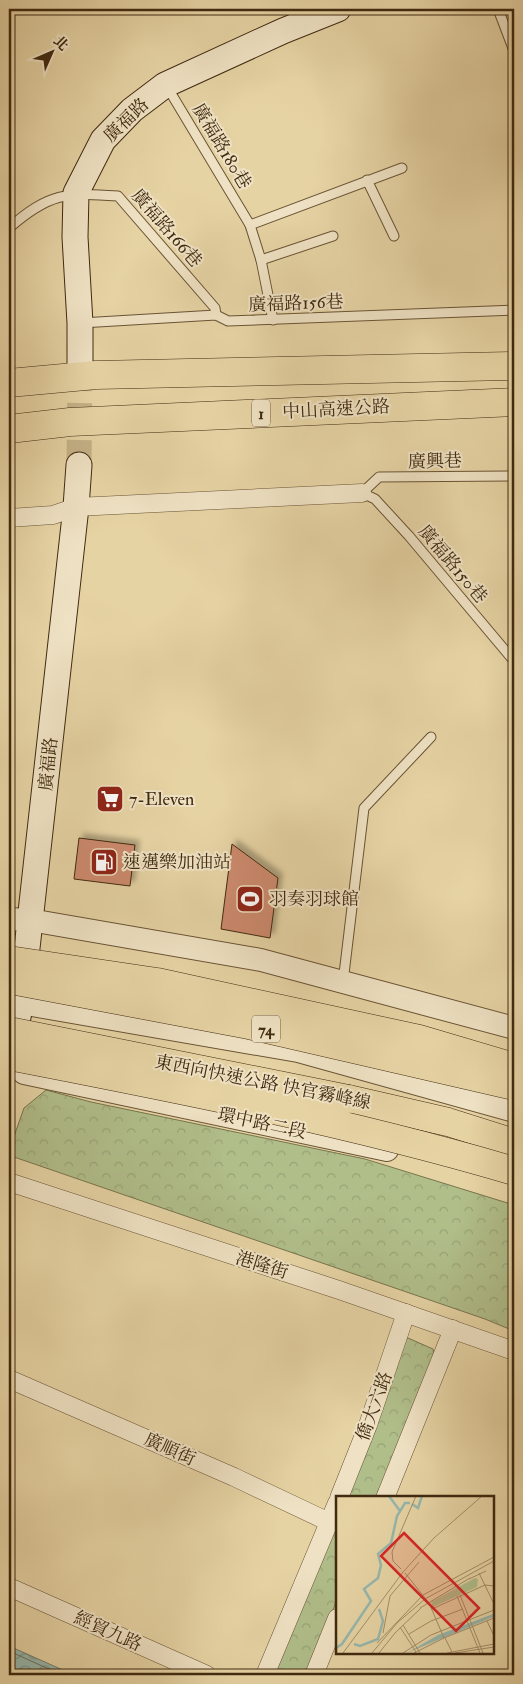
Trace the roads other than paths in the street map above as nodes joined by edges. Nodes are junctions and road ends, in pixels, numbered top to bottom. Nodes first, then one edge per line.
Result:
1 (338, 9) edge
2 (498, 9) edge
3 (514, 51) edge
4 (165, 85) junction
5 (402, 168) dead end
6 (367, 180) junction
7 (76, 193) junction
8 (250, 225) junction
9 (9, 228) edge
10 (334, 236) dead end
11 (394, 236) dead end
12 (261, 260) junction
13 (514, 310) edge
14 (216, 315) junction
15 (273, 320) junction
16 (80, 323) junction
17 (514, 366) edge
18 (80, 376) tunnel mouth
19 (9, 383) edge
20 (514, 402) edge
21 (9, 429) edge
22 (79, 465) tunnel mouth
23 (514, 476) edge
24 (362, 493) junction
25 (76, 507) junction
26 (9, 518) edge
27 (514, 661) edge
28 (431, 737) dead end
29 (20, 919) edge
30 (9, 960) edge
31 (343, 982) junction
32 (12, 1008) edge
33 (514, 1028) edge
34 (9, 1056) edge
35 (9, 1062) edge
36 (514, 1067) edge
37 (9, 1069) edge
38 (514, 1086) edge
39 (514, 1111) edge
40 (514, 1122) edge
41 (514, 1143) edge
42 (514, 1171) edge
43 (9, 1182) edge
44 (514, 1183) edge
45 (406, 1313) junction
46 (452, 1329) junction
47 (514, 1351) edge
48 (9, 1379) edge
49 (340, 1496) edge
50 (386, 1496) edge
51 (336, 1505) edge
52 (329, 1522) junction
53 (9, 1587) edge
54 (336, 1620) edge
55 (208, 1675) edge
56 (265, 1675) edge
57 (314, 1675) edge

1 - 4 main road, 廣福路
2 - 3 lane
4 - 7 main road, 廣福路
4 - 8 lane, 廣福路180巷
5 - 6 lane
6 - 8 lane
6 - 11 lane
7 - 9 lane, 廣福路166巷
7 - 14 lane, 廣福路166巷
7 - 16 main road, 廣福路
8 - 12 lane, 廣福路180巷
10 - 12 lane
12 - 15 lane, 廣福路180巷
13 - 15 lane, 廣福路156巷
14 - 15 lane, 廣福路156巷
14 - 16 lane, 廣福路156巷
16 - 18 main road, 廣福路
17 - 19 highway
20 - 21 highway, 中山高速公路 / 1
22 - 25 main road, 廣福路
23 - 24 lane, 廣興巷
24 - 25 street
24 - 27 lane, 廣福路150巷
25 - 26 street
25 - 29 main road, 廣福路
28 - 31 lane
29 - 31 street
29 - 32 main road, 廣福路
30 - 36 highway, bridge
31 - 33 street
32 - 35 main road, 廣福路
32 - 38 highway, 74, bridge
32 - 39 street
32 - 40 street
32 - 41 highway, 東西向快速公路 快官霧峰線, bridge
34 - 42 highway, bridge
37 - 44 street, 環中路二段
43 - 45 street, 港隆街
45 - 46 street, 港隆街
45 - 49 street, 僑大六路
46 - 47 street, 港隆街
46 - 50 street
48 - 52 street, 廣順街
51 - 52 street
52 - 56 street
53 - 55 street, 經貿九路
54 - 57 street

